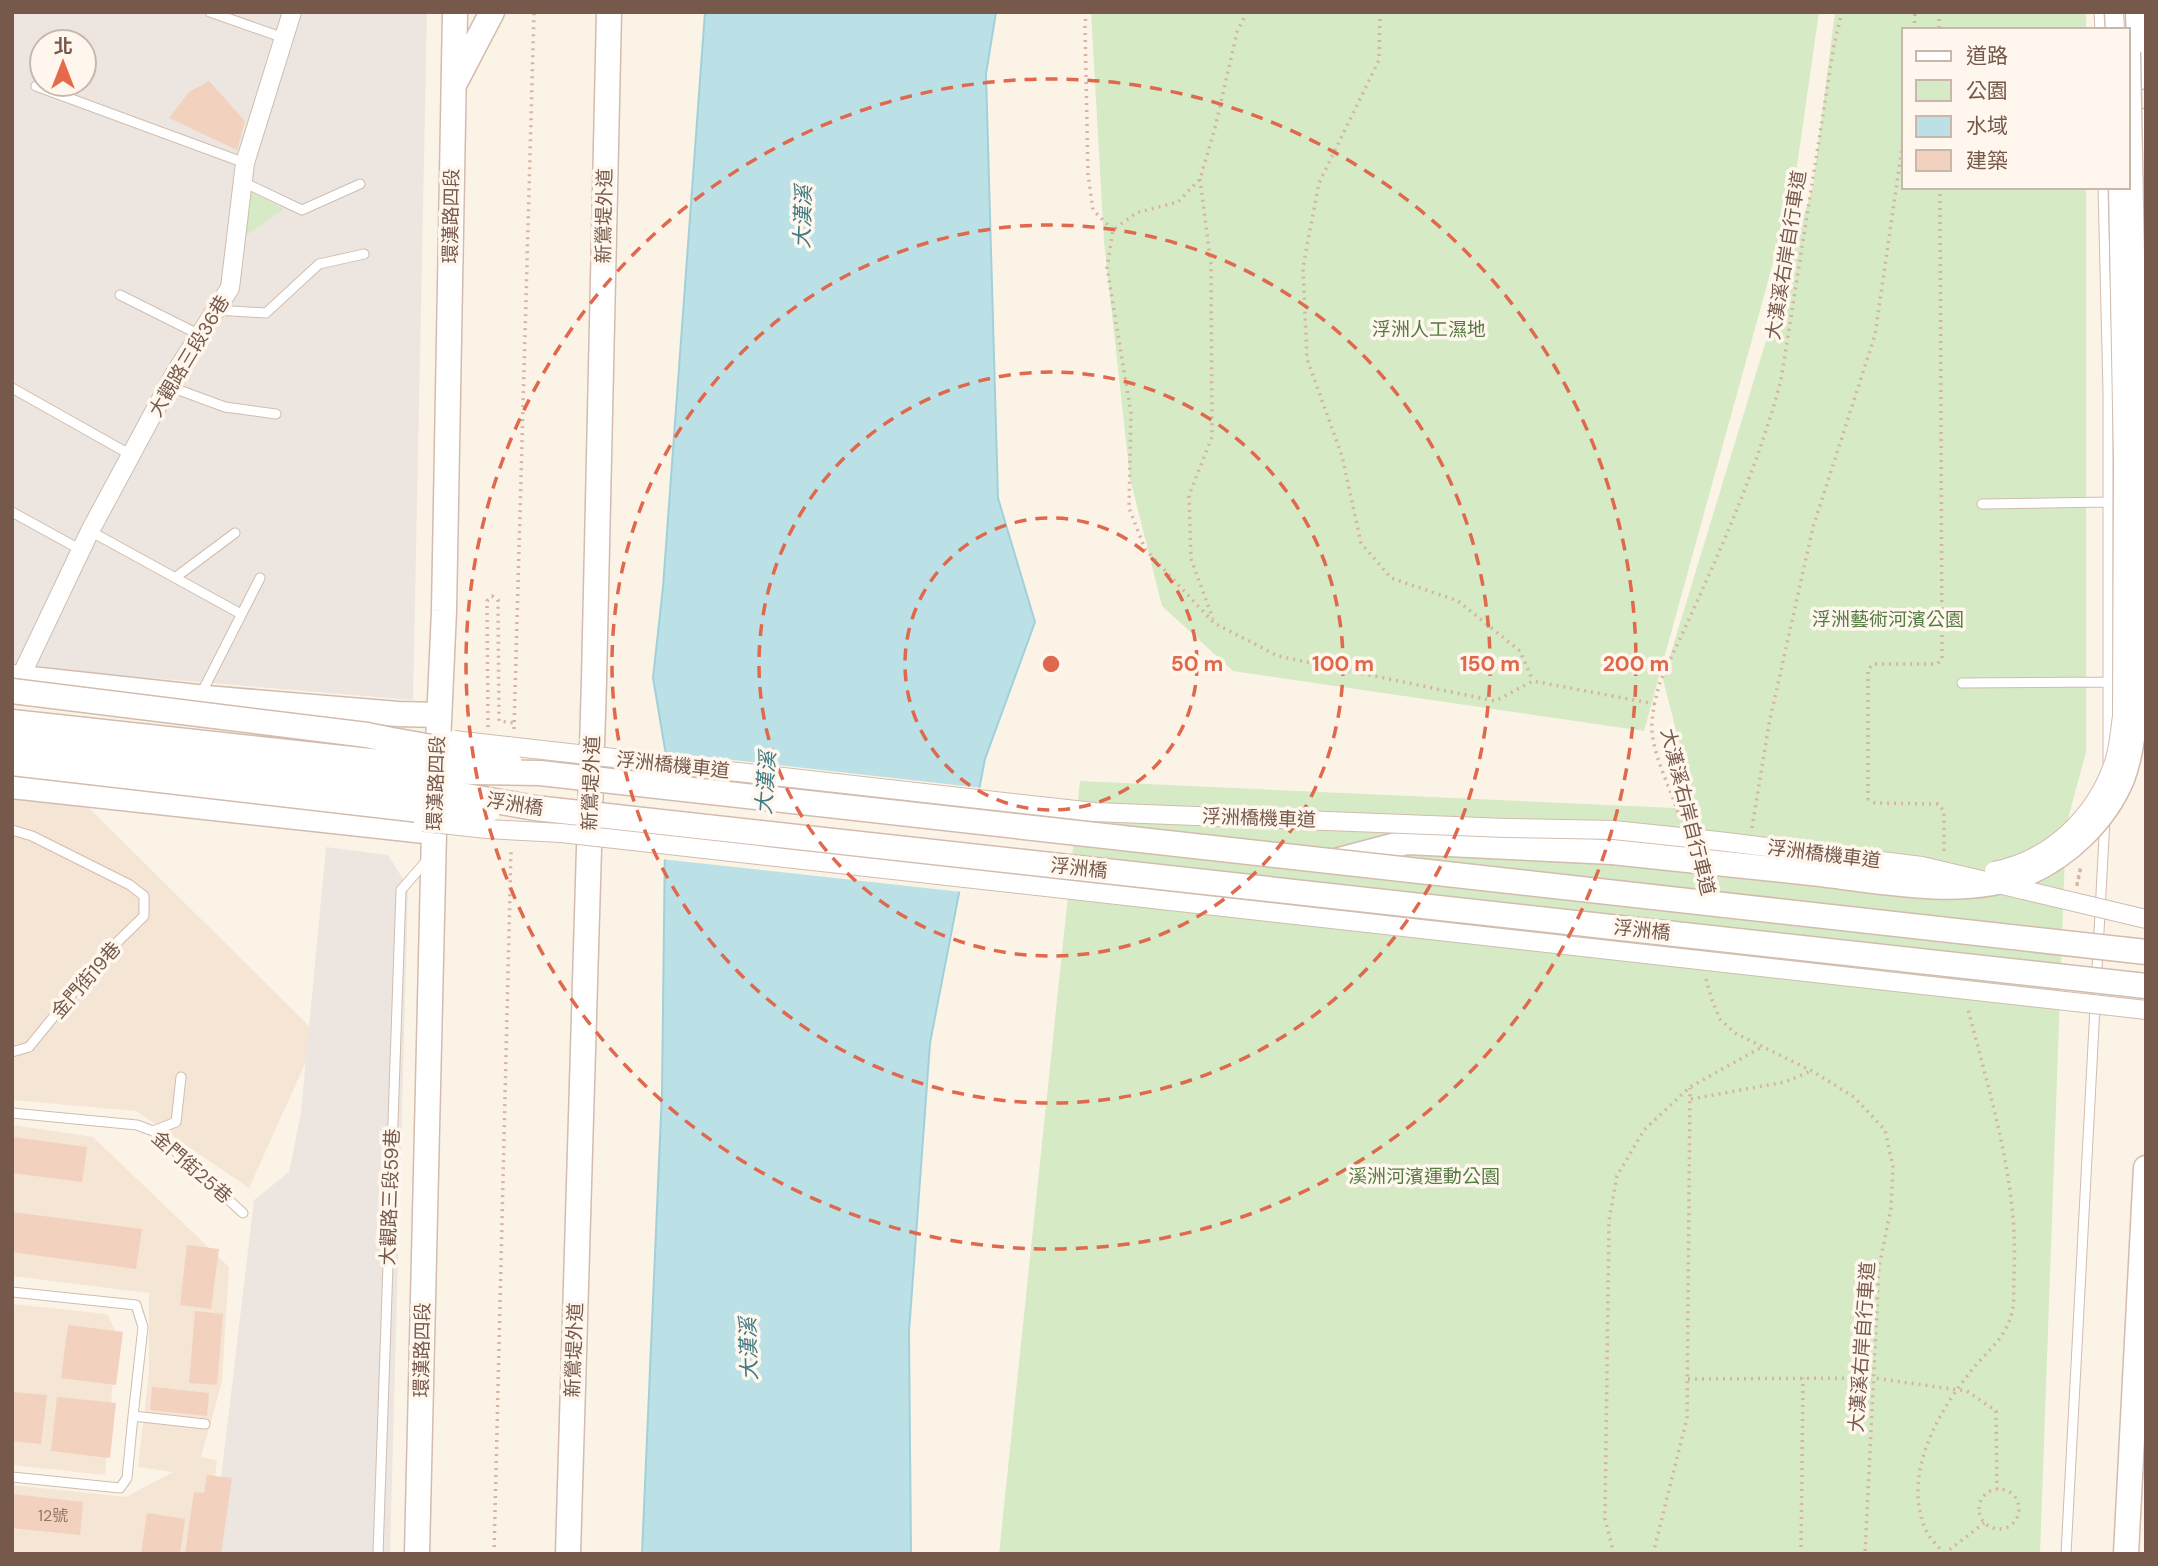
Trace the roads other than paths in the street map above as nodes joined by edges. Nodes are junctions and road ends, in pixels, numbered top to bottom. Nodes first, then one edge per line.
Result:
1 (210, 12) edge
2 (292, 12) edge
3 (455, 12) edge
4 (492, 12) edge
5 (609, 12) edge
6 (2138, 12) edge
7 (284, 38) junction
8 (454, 85) junction
9 (65, 98) edge
10 (2130, 155) edge
11 (244, 173) junction
12 (360, 184) dead end
13 (2103, 189) edge
14 (2118, 189) edge
15 (365, 254) dead end
16 (2145, 270) edge
17 (120, 295) dead end
18 (216, 310) junction
19 (200, 335) junction
20 (168, 386) junction
21 (12, 388) edge
22 (276, 414) dead end
23 (131, 455) junction
24 (2107, 502) junction
25 (1982, 504) dead end
26 (12, 512) edge
27 (90, 531) junction
28 (235, 533) dead end
29 (81, 550) junction
30 (176, 577) junction
31 (260, 578) dead end
32 (241, 614) junction
33 (2108, 682) junction
34 (14, 684) edge
35 (1962, 684) dead end
36 (199, 697) junction
37 (272, 704) junction
38 (439, 715) junction
39 (12, 722) edge
40 (367, 735) junction
41 (12, 744) edge
42 (12, 763) edge
43 (540, 773) junction
44 (12, 774) edge
45 (24, 787) edge
46 (12, 807) edge
47 (535, 808) junction
48 (269, 814) junction
49 (1506, 828) junction
50 (12, 830) edge
51 (434, 842) junction
52 (1333, 861) junction
53 (2146, 919) edge
54 (2146, 952) edge
55 (2146, 986) edge
56 (2146, 1010) edge
57 (12, 1052) edge
58 (181, 1077) dead end
59 (12, 1113) edge
60 (153, 1131) junction
61 (2146, 1168) edge
62 (243, 1213) dead end
63 (2143, 1266) edge
64 (12, 1292) edge
65 (133, 1416) junction
66 (205, 1424) dead end
67 (12, 1477) edge
68 (378, 1554) edge
69 (417, 1554) edge
70 (568, 1554) edge
71 (2066, 1554) edge
72 (2126, 1554) edge

1 - 7 lane
2 - 7 street, 大觀路三段36巷
3 - 8 main road, 環漢路四段
4 - 8 main road
5 - 70 main road, 新鶯堤外道
6 - 16 main road
7 - 11 street, 大觀路三段36巷
8 - 38 main road, 環漢路四段
9 - 11 lane
10 - 52 main road, 浮洲橋, bridge
11 - 12 lane
11 - 18 street, 大觀路三段36巷
13 - 24 lane
14 - 49 street, bridge
15 - 18 lane
17 - 19 lane
18 - 19 street, 大觀路三段36巷
19 - 20 street, 大觀路三段36巷
20 - 22 lane
20 - 23 street, 大觀路三段36巷
21 - 23 lane
23 - 27 street, 大觀路三段36巷
24 - 25 lane
24 - 33 lane
26 - 29 lane
27 - 29 street, 大觀路三段36巷
27 - 30 lane
28 - 30 lane
29 - 34 street, 大觀路三段36巷
30 - 32 lane
31 - 32 lane
32 - 36 lane
33 - 35 lane
33 - 71 lane
34 - 36 main road
34 - 40 main road, bridge
36 - 37 main road
37 - 38 main road
37 - 48 main road
38 - 51 main road, 環漢路四段
39 - 43 main road, 浮洲橋, bridge
40 - 43 main road, bridge
40 - 49 street, 浮洲橋機車道, bridge
41 - 47 main road, 浮洲橋, bridge
42 - 47 main road, bridge
43 - 52 main road, 浮洲橋, bridge
44 - 56 street, bridge
45 - 46 main road
45 - 48 main road
47 - 55 main road, 浮洲橋, bridge
48 - 51 main road
49 - 53 street, 浮洲橋機車道, bridge
50 - 57 lane, 金門街19巷
51 - 68 lane, 大觀路三段59巷
51 - 69 main road, 環漢路四段
52 - 54 main road, 浮洲橋, bridge
58 - 60 lane
59 - 60 lane, 金門街25巷
60 - 62 lane, 金門街25巷
61 - 63 main road
63 - 72 main road
64 - 65 lane
65 - 66 lane
65 - 67 lane

